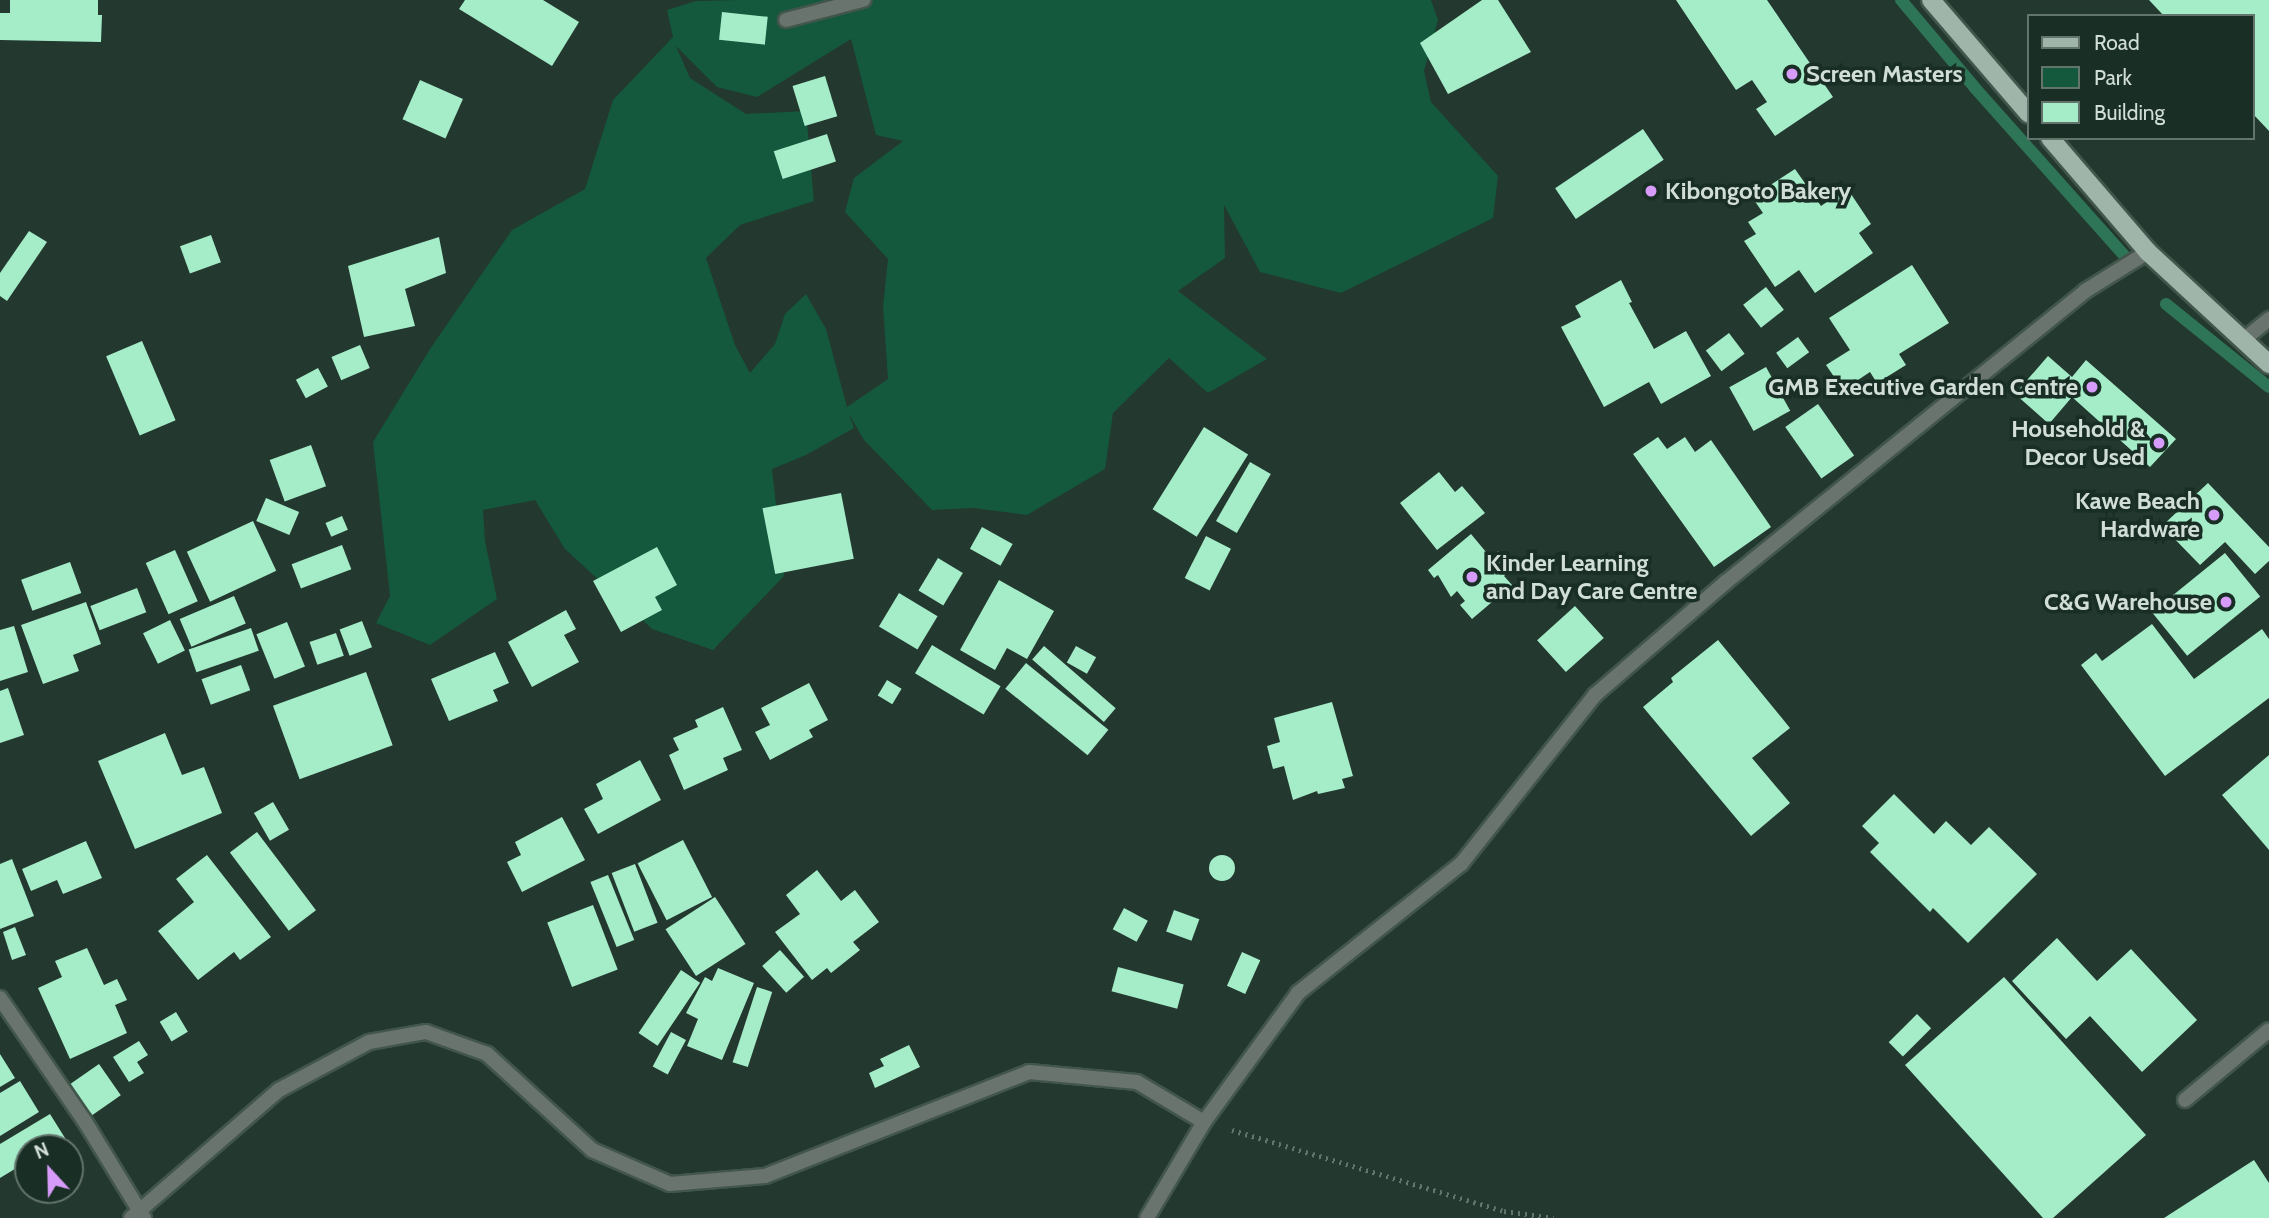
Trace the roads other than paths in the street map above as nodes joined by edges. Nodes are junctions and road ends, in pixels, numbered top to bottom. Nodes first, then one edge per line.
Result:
1 (863, 0) edge
2 (1931, 0) edge
3 (786, 20) dead end
4 (2028, 113) edge
5 (2052, 140) edge
6 (2148, 252) junction
7 (2269, 319) edge
8 (2242, 341) junction
9 (2269, 364) edge
10 (0, 998) edge
11 (2269, 1030) edge
12 (2185, 1100) dead end
13 (1203, 1122) junction
14 (138, 1215) edge
15 (1147, 1218) edge

1 - 3 street
2 - 4 main road
5 - 6 main road
6 - 8 main road
6 - 13 street
7 - 8 street
8 - 9 main road
10 - 14 street
11 - 12 street
13 - 14 street
13 - 15 street

